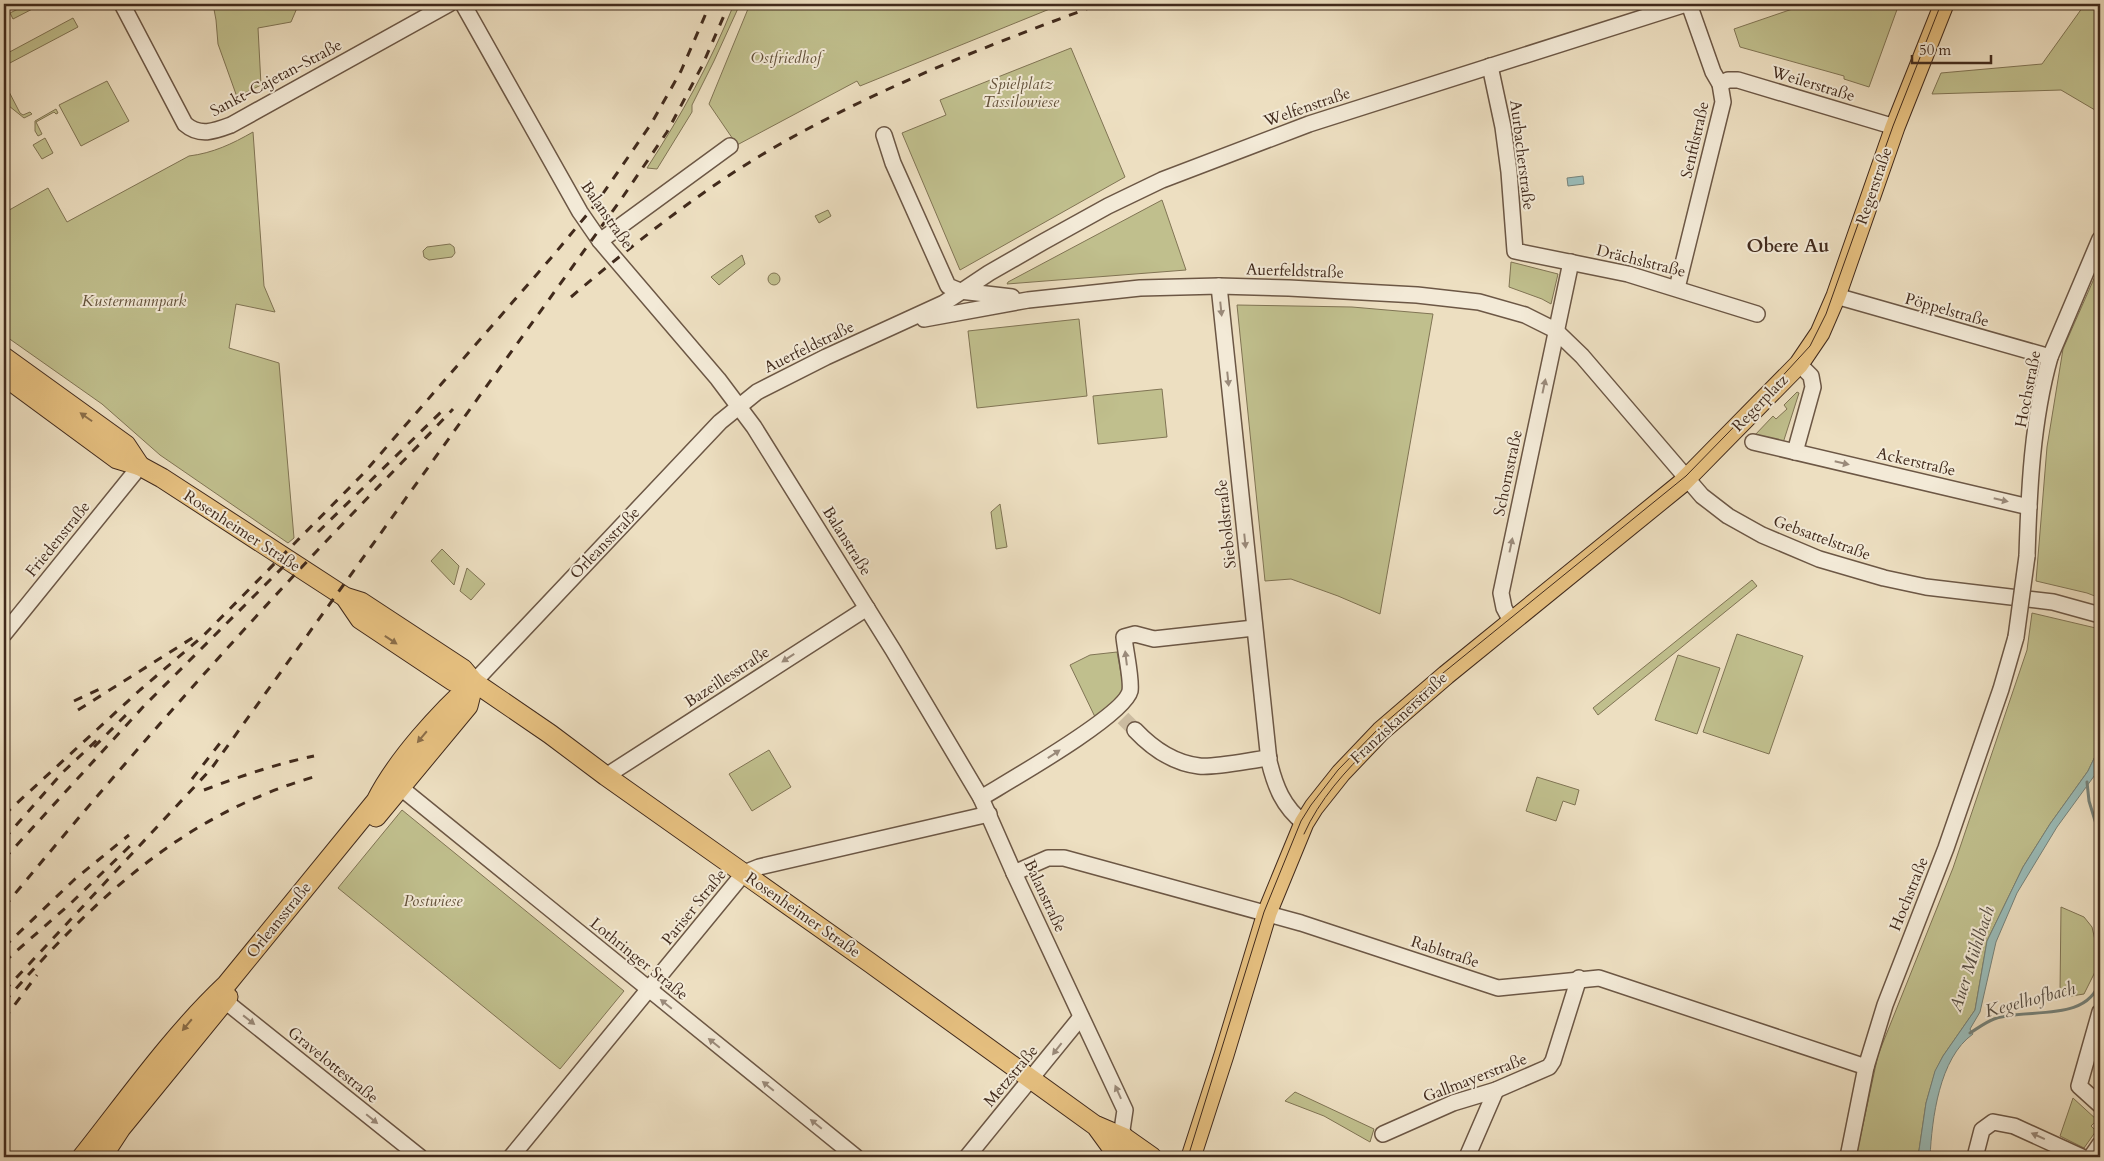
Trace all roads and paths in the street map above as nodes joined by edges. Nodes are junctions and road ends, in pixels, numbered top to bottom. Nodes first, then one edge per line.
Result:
1 (122, 4) edge
2 (449, 4) edge
3 (463, 4) edge
4 (1688, 4) edge
5 (1944, 4) edge
6 (1490, 66) junction
7 (1720, 84) junction
8 (1895, 127) junction
9 (884, 135) dead end
10 (730, 146) dead end
11 (2100, 239) edge
12 (600, 241) junction
13 (1516, 250) joint
14 (1571, 262) junction
15 (1219, 286) junction
16 (1677, 288) junction
17 (960, 291) junction
18 (1836, 296) junction
19 (1028, 300) junction
20 (1756, 314) dead end
21 (898, 324) junction
22 (1555, 330) junction
23 (4, 357) edge
24 (2050, 357) junction
25 (1798, 364) junction
26 (4, 376) edge
27 (739, 406) junction
28 (1752, 442) dead end
29 (1795, 452) junction
30 (140, 466) junction
31 (1687, 478) junction
32 (2029, 507) junction
33 (867, 608) junction
34 (2100, 616) edge
35 (1511, 621) junction
36 (1254, 628) junction
37 (4, 634) edge
38 (474, 682) junction
39 (1134, 730) tunnel mouth
40 (1269, 758) junction
41 (606, 776) junction
42 (400, 788) junction
43 (981, 798) junction
44 (989, 814) junction
45 (1304, 824) junction
46 (744, 873) junction
47 (1014, 873) junction
48 (1267, 913) junction
49 (1579, 978) junction
50 (649, 990) junction
51 (220, 998) junction
52 (2100, 1012) edge
53 (1081, 1017) junction
54 (1866, 1067) junction
55 (1031, 1079) junction
56 (1496, 1090) junction
57 (2100, 1105) edge
58 (1096, 1126) junction
59 (1383, 1134) dead end
60 (1125, 1138) junction
61 (2100, 1144) edge
62 (102, 1152) edge
63 (82, 1157) edge
64 (420, 1157) edge
65 (511, 1157) edge
66 (856, 1157) edge
67 (968, 1157) edge
68 (1124, 1157) edge
69 (1152, 1157) edge
70 (1191, 1157) edge
71 (1467, 1157) edge
72 (1848, 1157) edge
73 (1975, 1157) edge
74 (2082, 1157) edge
75 (2090, 1157) edge

1 - 2 street, Sankt-Cajetan-Straße
3 - 12 street, Balanstraße
4 - 6 street, Welfenstraße
4 - 7 street, Senftlstraße
5 - 8 main road, Regerstraße
6 - 13 street, Aurbacherstraße
6 - 17 street, Welfenstraße
7 - 8 street, Weilerstraße
7 - 16 street, Senftlstraße
8 - 18 main road, Regerstraße
9 - 17 street
10 - 12 street
11 - 24 street, Hochstraße
12 - 27 street, Balanstraße
13 - 14 street, Drächslstraße
14 - 16 street, Drächslstraße
14 - 22 street, Schornstraße
15 - 19 street, Auerfeldstraße
15 - 22 street, Auerfeldstraße
15 -> 36 street, Sieboldstraße
16 - 20 street, Drächslstraße
17 - 19 street, Auerfeldstraße
17 - 21 street, Auerfeldstraße
18 - 24 street, Pöppelstraße
18 - 25 main road, Regerstraße
19 - 21 street, Auerfeldstraße
21 - 27 street, Auerfeldstraße
22 - 31 street, Gebsattelstraße
35 -> 22 street, Schornstraße
30 -> 23 main road, Rosenheimer Straße
24 - 32 street, Hochstraße
25 - 29 street, Regerplatz
25 - 31 main road, Regerplatz
26 - 30 main road, Rosenheimer Straße
27 - 33 street, Balanstraße
27 - 38 street, Orleansstraße
28 - 29 street, Regerplatz
29 -> 32 street, Ackerstraße
30 - 37 street, Friedenstraße
30 - 38 main road, Rosenheimer Straße
31 - 34 street, Gebsattelstraße
31 - 35 main road, Franziskanerstraße
32 - 54 street, Hochstraße, bridge
33 -> 41 street, Bazeillesstraße
33 - 43 street, Balanstraße
35 - 45 main road, Franziskanerstraße
36 - 40 street, Sieboldstraße
43 -> 36 street
38 - 41 main road, Rosenheimer Straße
38 - 42 main road, Orleansstraße
38 -> 51 main road, Orleansstraße
39 - 40 street
40 - 45 street, Sieboldstraße
41 - 46 main road, Rosenheimer Straße
42 - 50 street, Lothringer Straße
42 - 51 main road, Orleansstraße
43 - 44 street, Balanstraße
44 - 46 street, Pariser Straße
44 - 47 street, Balanstraße
45 - 48 main road, Franziskanerstraße
46 - 50 street, Pariser Straße
46 - 55 main road, Rosenheimer Straße
47 - 48 street, Rablstraße
47 - 53 street, Balanstraße
48 - 49 street, Rablstraße
48 - 70 main road, Franziskanerstraße
49 - 54 street, Rablstraße
49 - 56 street, Gallmayerstraße
50 - 65 street, Pariser Straße
66 -> 50 street, Lothringer Straße
51 - 62 main road, Orleansstraße
51 -> 64 street, Gravelottestraße
52 - 57 street
53 -> 55 street, Metzstraße
60 -> 53 street, Balanstraße
54 - 72 street, Hochstraße
55 - 58 main road, Rosenheimer Straße
55 - 67 street, Metzstraße
56 - 59 street, Gallmayerstraße
56 - 71 street
58 - 60 main road
58 - 68 main road, Rosenheimer Straße
60 - 69 main road
61 - 75 street
62 - 63 main road, Orleansstraße
74 -> 73 street

